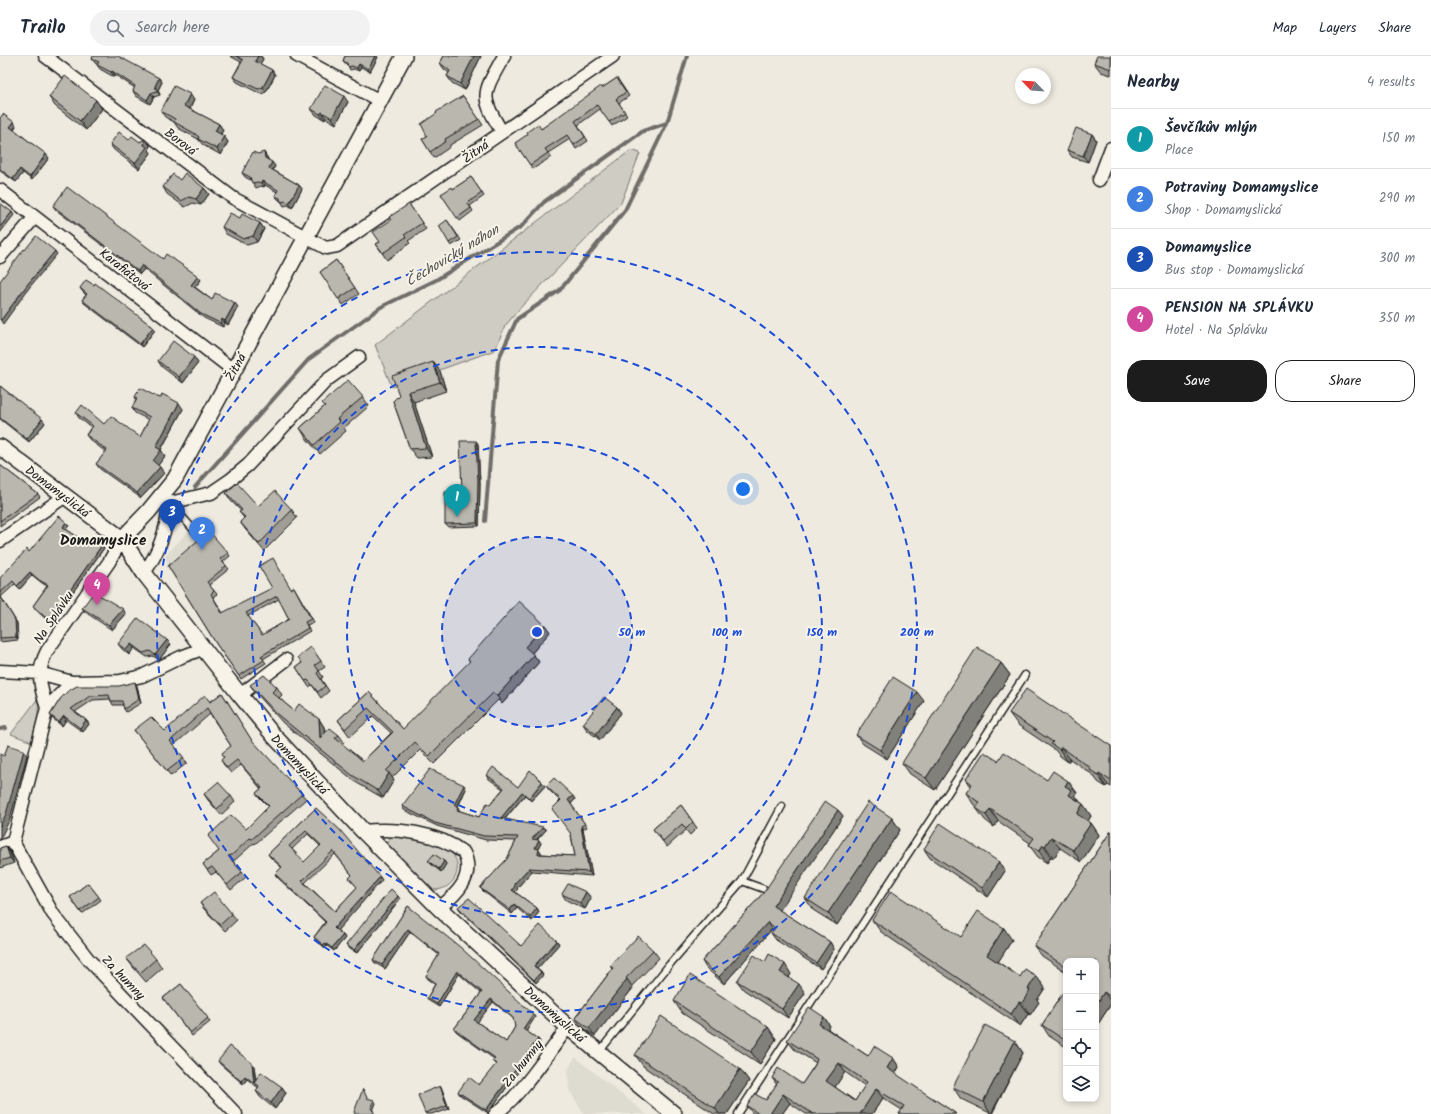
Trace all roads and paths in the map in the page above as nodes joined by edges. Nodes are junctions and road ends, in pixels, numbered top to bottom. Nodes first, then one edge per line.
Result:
1 (46, 56) edge
2 (297, 56) edge
3 (404, 56) edge
4 (504, 56) edge
5 (613, 56) edge
6 (380, 101) junction
7 (502, 132) junction
8 (1111, 148) edge
9 (1099, 180) dead end
10 (0, 190) edge
11 (35, 217) junction
12 (307, 238) junction
13 (0, 257) edge
14 (359, 357) dead end
15 (233, 370) junction
16 (0, 447) edge
17 (64, 497) junction
18 (166, 499) junction
19 (200, 537) edge
20 (122, 539) junction
21 (0, 541) edge
22 (144, 573) junction
23 (202, 649) junction
24 (286, 660) dead end
25 (0, 671) edge
26 (39, 673) junction
27 (1025, 676) dead end
28 (72, 682) junction
29 (240, 695) junction
30 (47, 708) junction
31 (782, 806) dead end
32 (363, 830) junction
33 (13, 842) junction
34 (0, 847) edge
35 (742, 881) junction
36 (764, 889) edge
37 (440, 908) junction
38 (568, 1027) junction
39 (599, 1052) junction
40 (236, 1114) edge
41 (495, 1114) edge
42 (674, 1114) edge
43 (738, 1114) edge

1 - 12 street, Borová
2 - 6 street
3 - 6 street, Žitná
4 - 7 street, Žitná
5 - 7 street, Žitná
6 - 12 street, Žitná
7 - 12 street, Žitná
8 - 9 street
10 - 11 street, Karafiátová
11 - 13 street
11 - 15 street, Karafiátová
12 - 15 street, Žitná
14 - 18 street
15 - 18 street, Žitná
16 - 17 street, Domamyslická
17 - 20 street, Domamyslická
17 - 21 street
18 - 19 lane
18 - 20 street, Žitná
18 - 22 street
20 - 22 street, Domamyslická
20 - 26 street, Na Splávku
22 - 23 street, Domamyslická
23 - 28 street
23 - 29 street, Domamyslická
24 - 29 street
25 - 26 street
26 - 28 street
26 - 30 street, Na Splávku
27 - 43 lane
28 - 30 street, Na Splávku
29 - 32 street, Domamyslická
30 - 33 street, Na Splávku
31 - 35 lane
32 - 37 street, Domamyslická
32 - 37 street
33 - 34 street
33 - 40 street, Za humny
35 - 36 lane
35 - 39 lane
37 - 38 street, Domamyslická
38 - 39 street, Domamyslická
38 - 41 street, Za humny
39 - 42 street, Domamyslická

